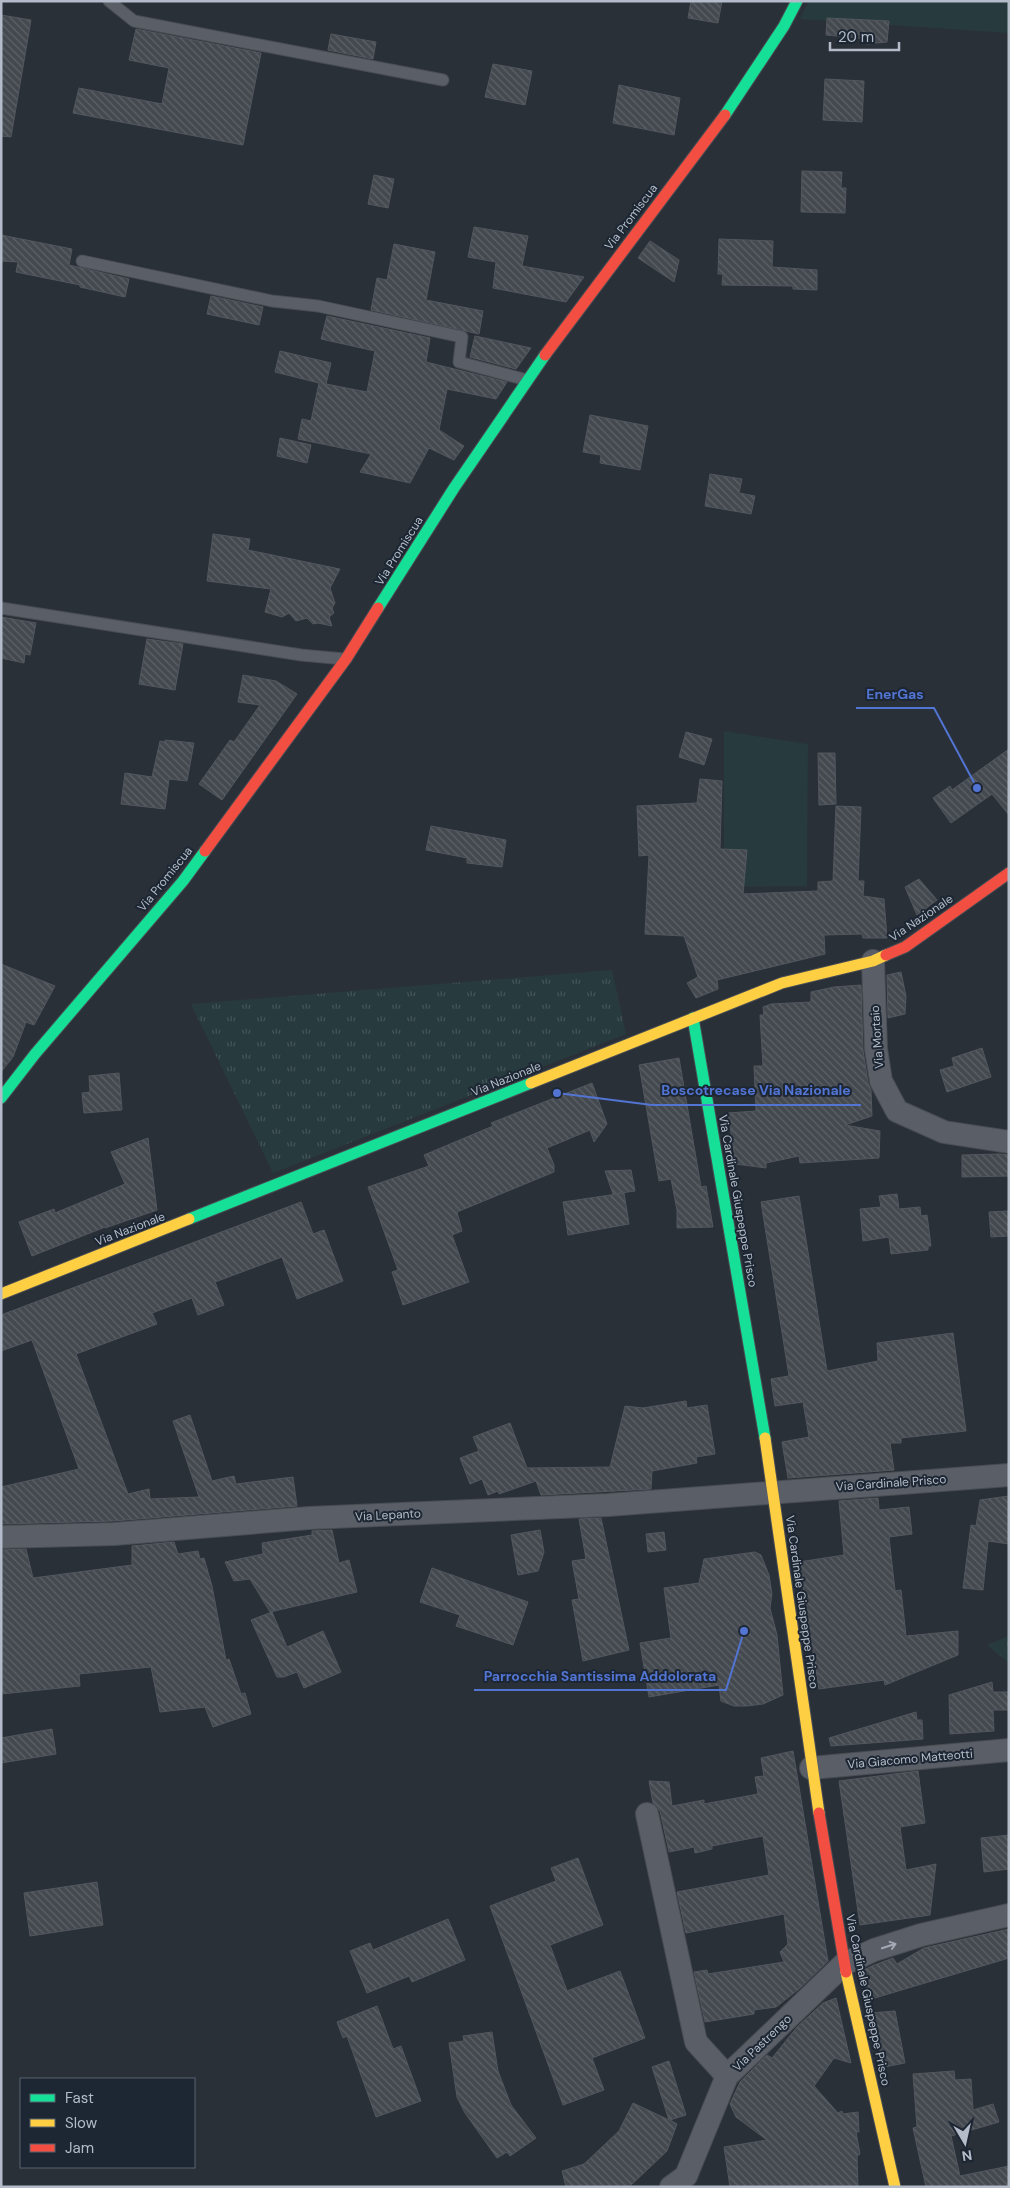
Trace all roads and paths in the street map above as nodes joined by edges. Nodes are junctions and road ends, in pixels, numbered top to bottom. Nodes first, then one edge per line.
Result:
1 (109, 1) edge
2 (797, 1) edge
3 (444, 80) dead end
4 (82, 261) dead end
5 (527, 380) junction
6 (1, 608) edge
7 (346, 660) junction
8 (1009, 873) edge
9 (873, 961) junction
10 (693, 1018) junction
11 (1, 1098) edge
12 (1009, 1142) edge
13 (1, 1294) edge
14 (1009, 1475) edge
15 (774, 1491) junction
16 (1, 1537) edge
17 (1009, 1750) edge
18 (811, 1768) junction
19 (647, 1814) dead end
20 (1009, 1915) edge
21 (844, 1964) junction
22 (727, 2076) junction
23 (671, 2187) edge
24 (895, 2187) edge

1 - 3 lane
2 - 5 street, Via Promiscua
4 - 5 lane
5 - 7 street, Via Promiscua
6 - 7 lane
7 - 11 street, Via Promiscua
8 - 9 street, Via Nazionale
9 - 10 street, Via Nazionale
9 - 12 street, Via Mortaio
10 - 13 street, Via Nazionale
10 - 15 street, Via Cardinale Giuspeppe Prisco
14 - 15 street, Via Cardinale Prisco
15 - 16 street, Via Lepanto
15 - 18 street, Via Cardinale Giuspeppe Prisco
17 - 18 street, Via Giacomo Matteotti
18 - 21 street, Via Cardinale Giuspeppe Prisco
19 - 22 street
21 -> 20 street, Via Pastrengo
21 - 22 street, Via Pastrengo
21 - 24 street, Via Cardinale Giuspeppe Prisco
22 - 23 street, Via Pastrengo

